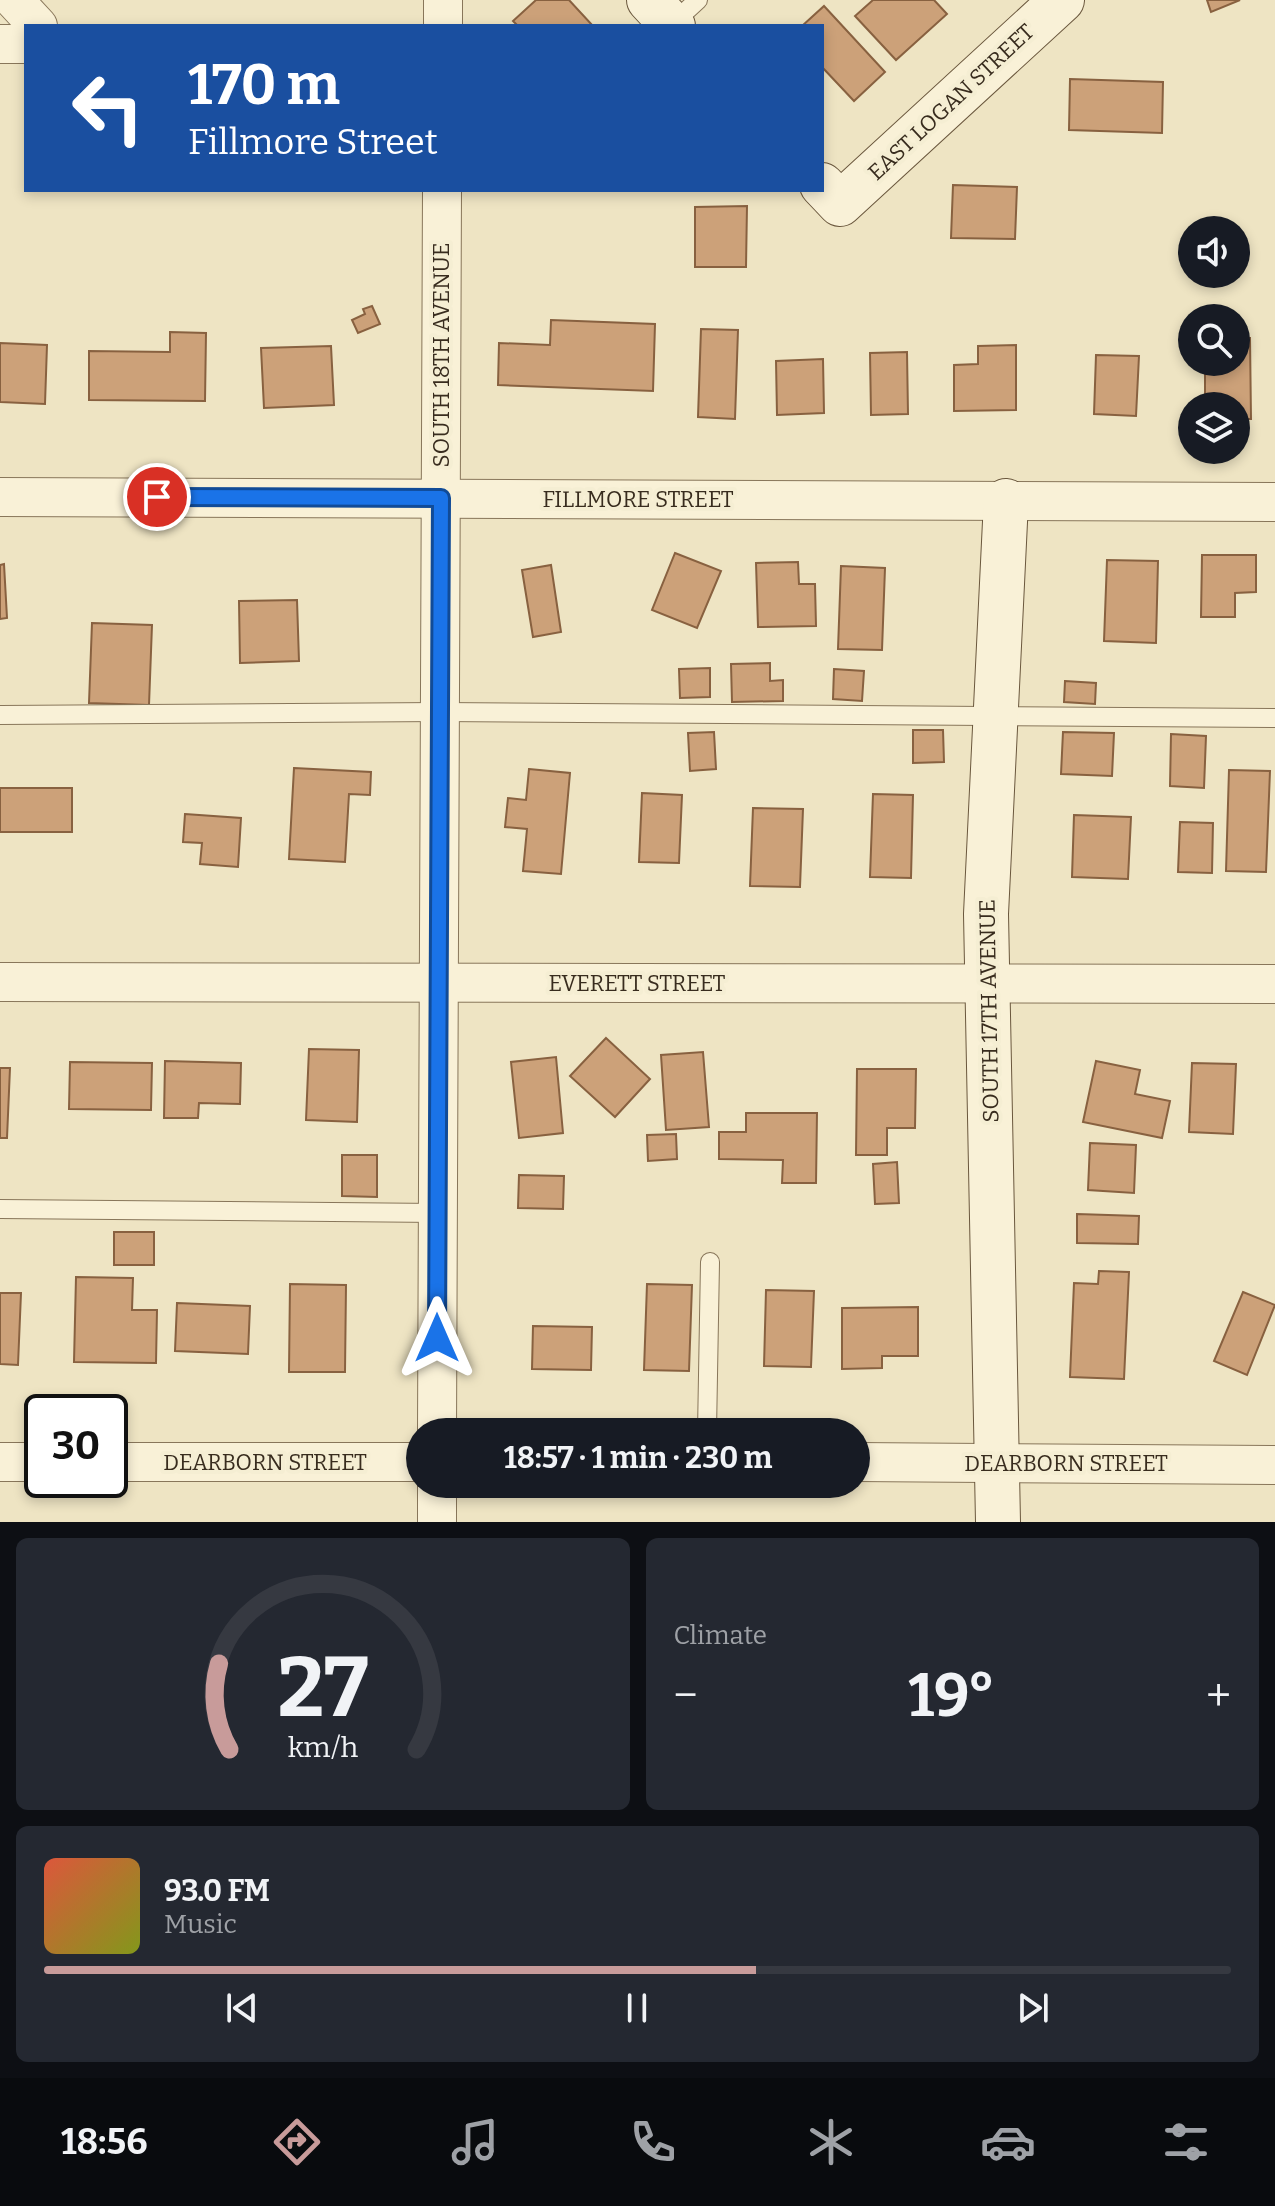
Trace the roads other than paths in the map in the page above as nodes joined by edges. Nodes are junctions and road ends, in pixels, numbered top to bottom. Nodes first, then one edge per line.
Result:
1 (14, 0) edge
2 (443, 0) edge
3 (1062, 0) edge
4 (36, 24) edge
5 (443, 24) edge
6 (0, 44) edge
7 (24, 44) edge
8 (442, 192) edge
9 (831, 194) edge
10 (0, 497) edge
11 (441, 498) junction
12 (1006, 501) junction
13 (1275, 502) edge
14 (440, 712) junction
15 (0, 715) edge
16 (996, 718) junction
17 (1275, 718) edge
18 (0, 982) edge
19 (439, 983) junction
20 (986, 983) junction
21 (1275, 984) edge
22 (0, 1209) edge
23 (438, 1213) junction
24 (710, 1262) dead end
25 (437, 1418) edge
26 (707, 1418) edge
27 (0, 1462) edge
28 (24, 1462) edge
29 (128, 1462) edge
30 (406, 1462) edge
31 (870, 1462) edge
32 (999, 1463) junction
33 (1275, 1465) edge
34 (437, 1498) edge
35 (437, 1522) edge
36 (998, 1522) edge

1 - 4 street
2 - 5 street
3 - 9 street, EAST LOGAN STREET
6 - 7 street
8 - 11 street, SOUTH 18TH AVENUE
10 - 11 street, FILLMORE STREET
11 - 12 street, FILLMORE STREET
11 - 14 street, SOUTH 18TH AVENUE
12 - 13 street, FILLMORE STREET
12 - 16 street, SOUTH 17TH AVENUE
14 - 15 lane
14 - 16 lane
14 - 19 street, SOUTH 18TH AVENUE
16 - 17 lane
16 - 20 street, SOUTH 17TH AVENUE
18 - 19 street, EVERETT STREET
19 - 20 street, EVERETT STREET
19 - 23 street, SOUTH 18TH AVENUE
20 - 21 street, EVERETT STREET
20 - 32 street, SOUTH 17TH AVENUE
22 - 23 lane
23 - 25 street, SOUTH 18TH AVENUE
24 - 26 lane
27 - 28 street
29 - 30 street, DEARBORN STREET
31 - 32 street, DEARBORN STREET
32 - 33 street, DEARBORN STREET
32 - 36 street, SOUTH 17TH AVENUE
34 - 35 street

